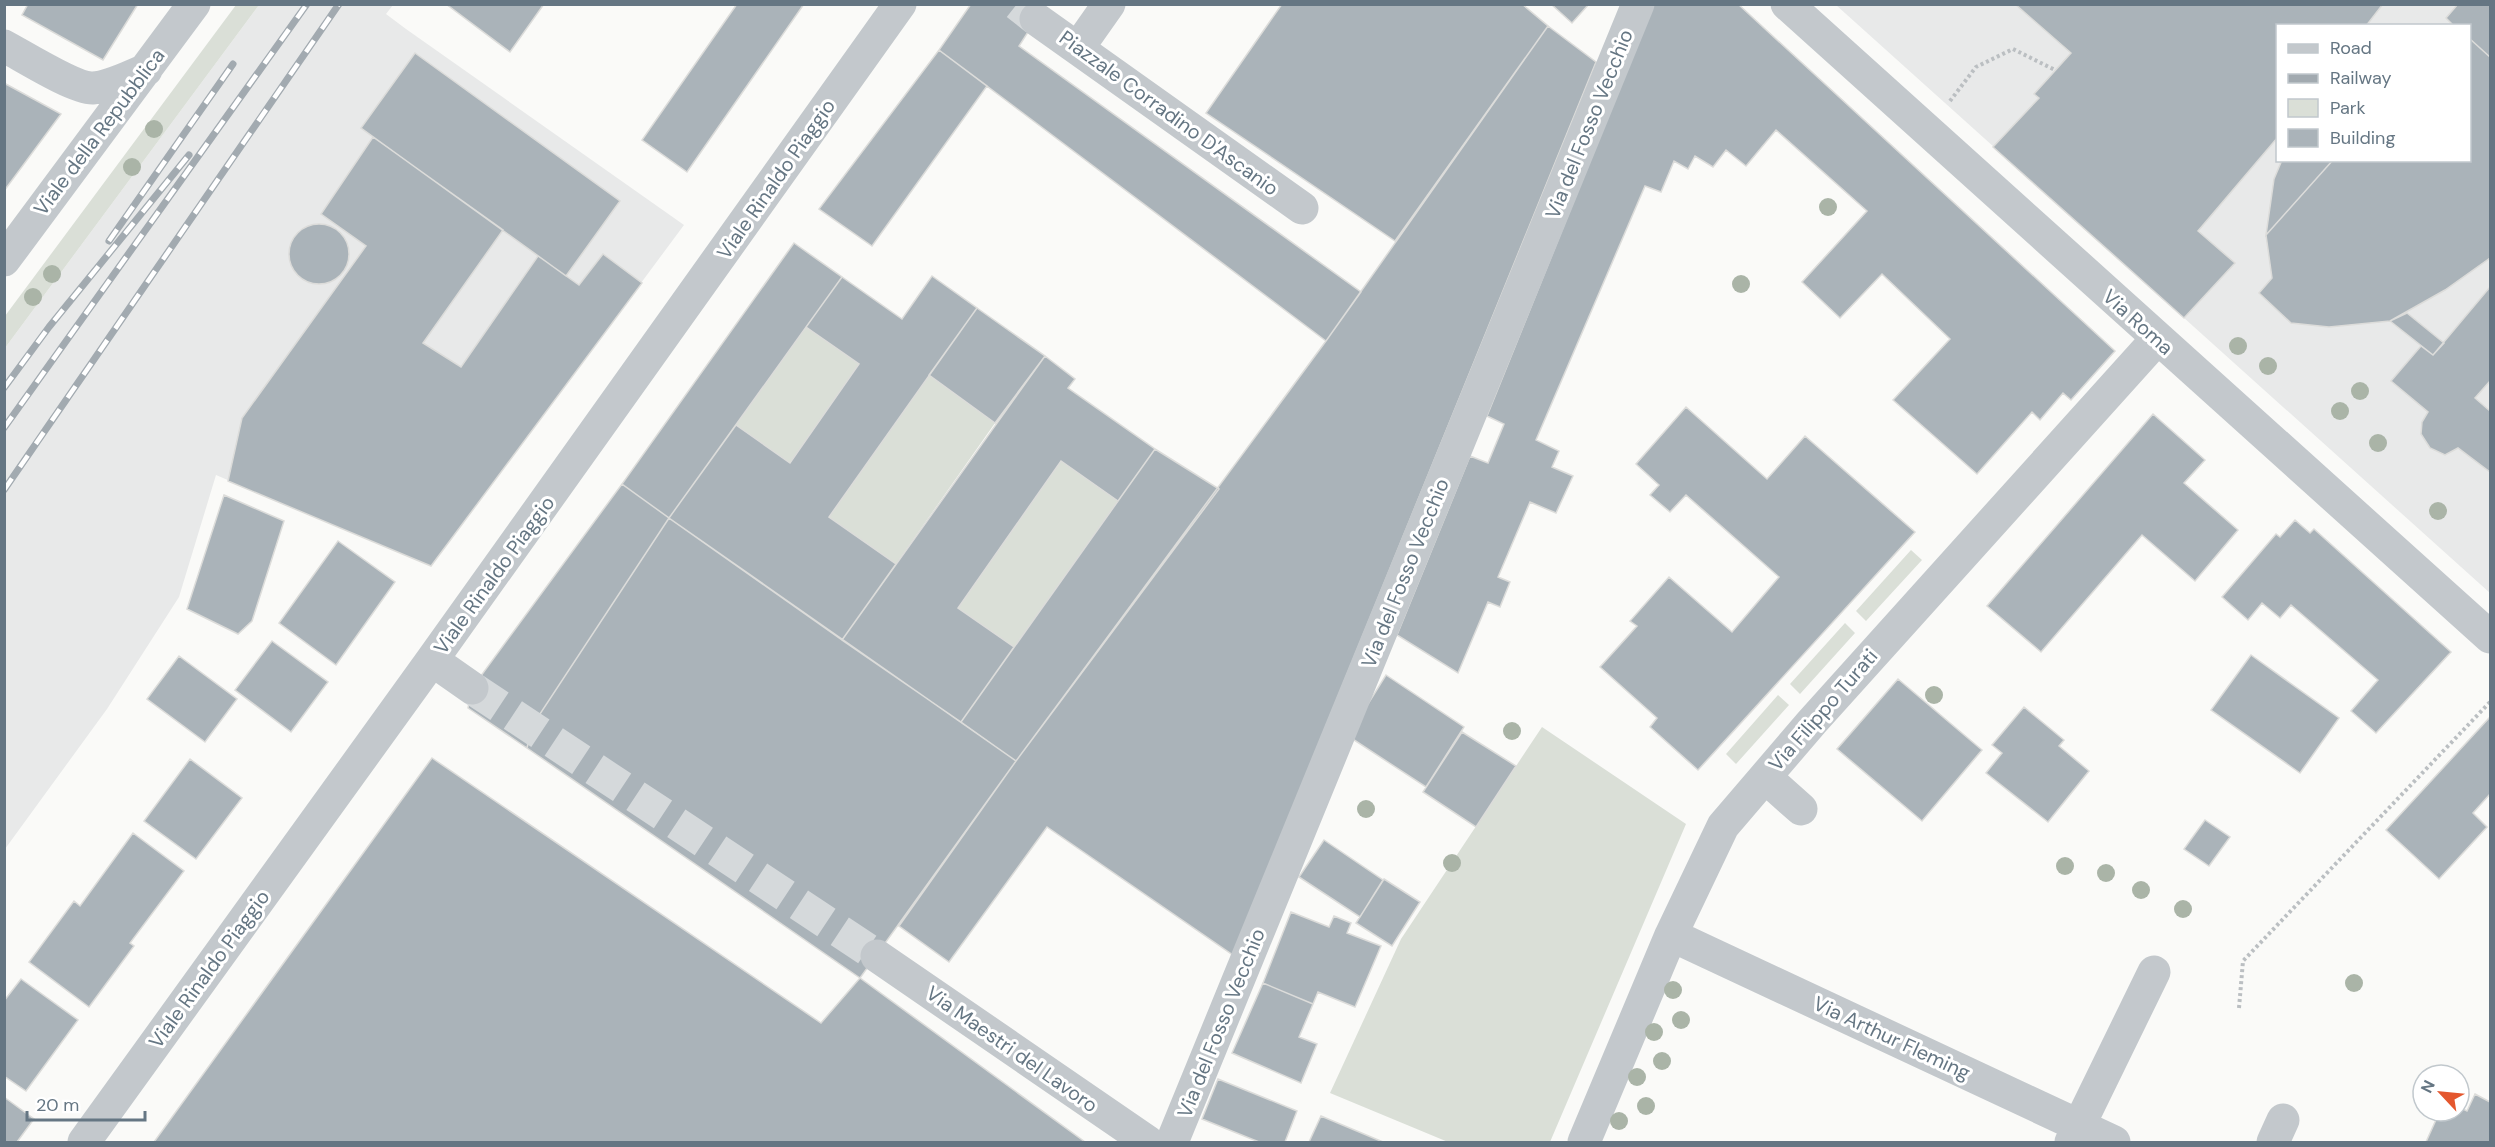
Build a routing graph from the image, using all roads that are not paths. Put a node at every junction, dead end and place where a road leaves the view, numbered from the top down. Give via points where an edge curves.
1 (194, 4) edge
2 (900, 4) edge
3 (1109, 4) edge
4 (1638, 4) edge
5 (1787, 4) edge
6 (1036, 19) tunnel mouth
7 (4, 46) edge
8 (1078, 48) junction
9 (146, 70) junction
10 (1302, 208) dead end
11 (4, 260) edge
12 (2157, 339) junction
13 (2490, 637) edge
14 (432, 660) junction
15 (472, 688) tunnel mouth
16 (1765, 777) junction
17 (1802, 809) dead end
18 (1671, 935) junction
19 (877, 956) tunnel mouth
20 (2154, 972) dead end
21 (2075, 1134) edge
22 (84, 1143) edge
23 (1148, 1143) edge
24 (1172, 1143) edge
25 (1584, 1143) edge
26 (2114, 1143) edge

1 - 9 street, Viale della Repubblica
2 - 14 street, Viale Rinaldo Piaggio
3 - 8 street
4 - 24 street, Via del Fosso Vecchio
5 - 12 street, Via Roma
6 - 8 street, Piazzale Corradino D'Ascanio
7 - 9 street via 90,89
8 - 10 street, Piazzale Corradino D'Ascanio
9 - 11 street, Viale della Repubblica
12 - 13 street, Via Roma
12 - 16 street, Via Filippo Turati
14 - 15 street
14 - 22 street, Viale Rinaldo Piaggio
16 - 17 street
16 - 18 street, Via Filippo Turati via 1738,806 1711,846
18 - 21 street, Via Arthur Fleming
18 - 25 street, Via Filippo Turati
19 - 23 street, Via Maestri del Lavoro
20 - 21 street
21 - 26 street, Via Arthur Fleming

